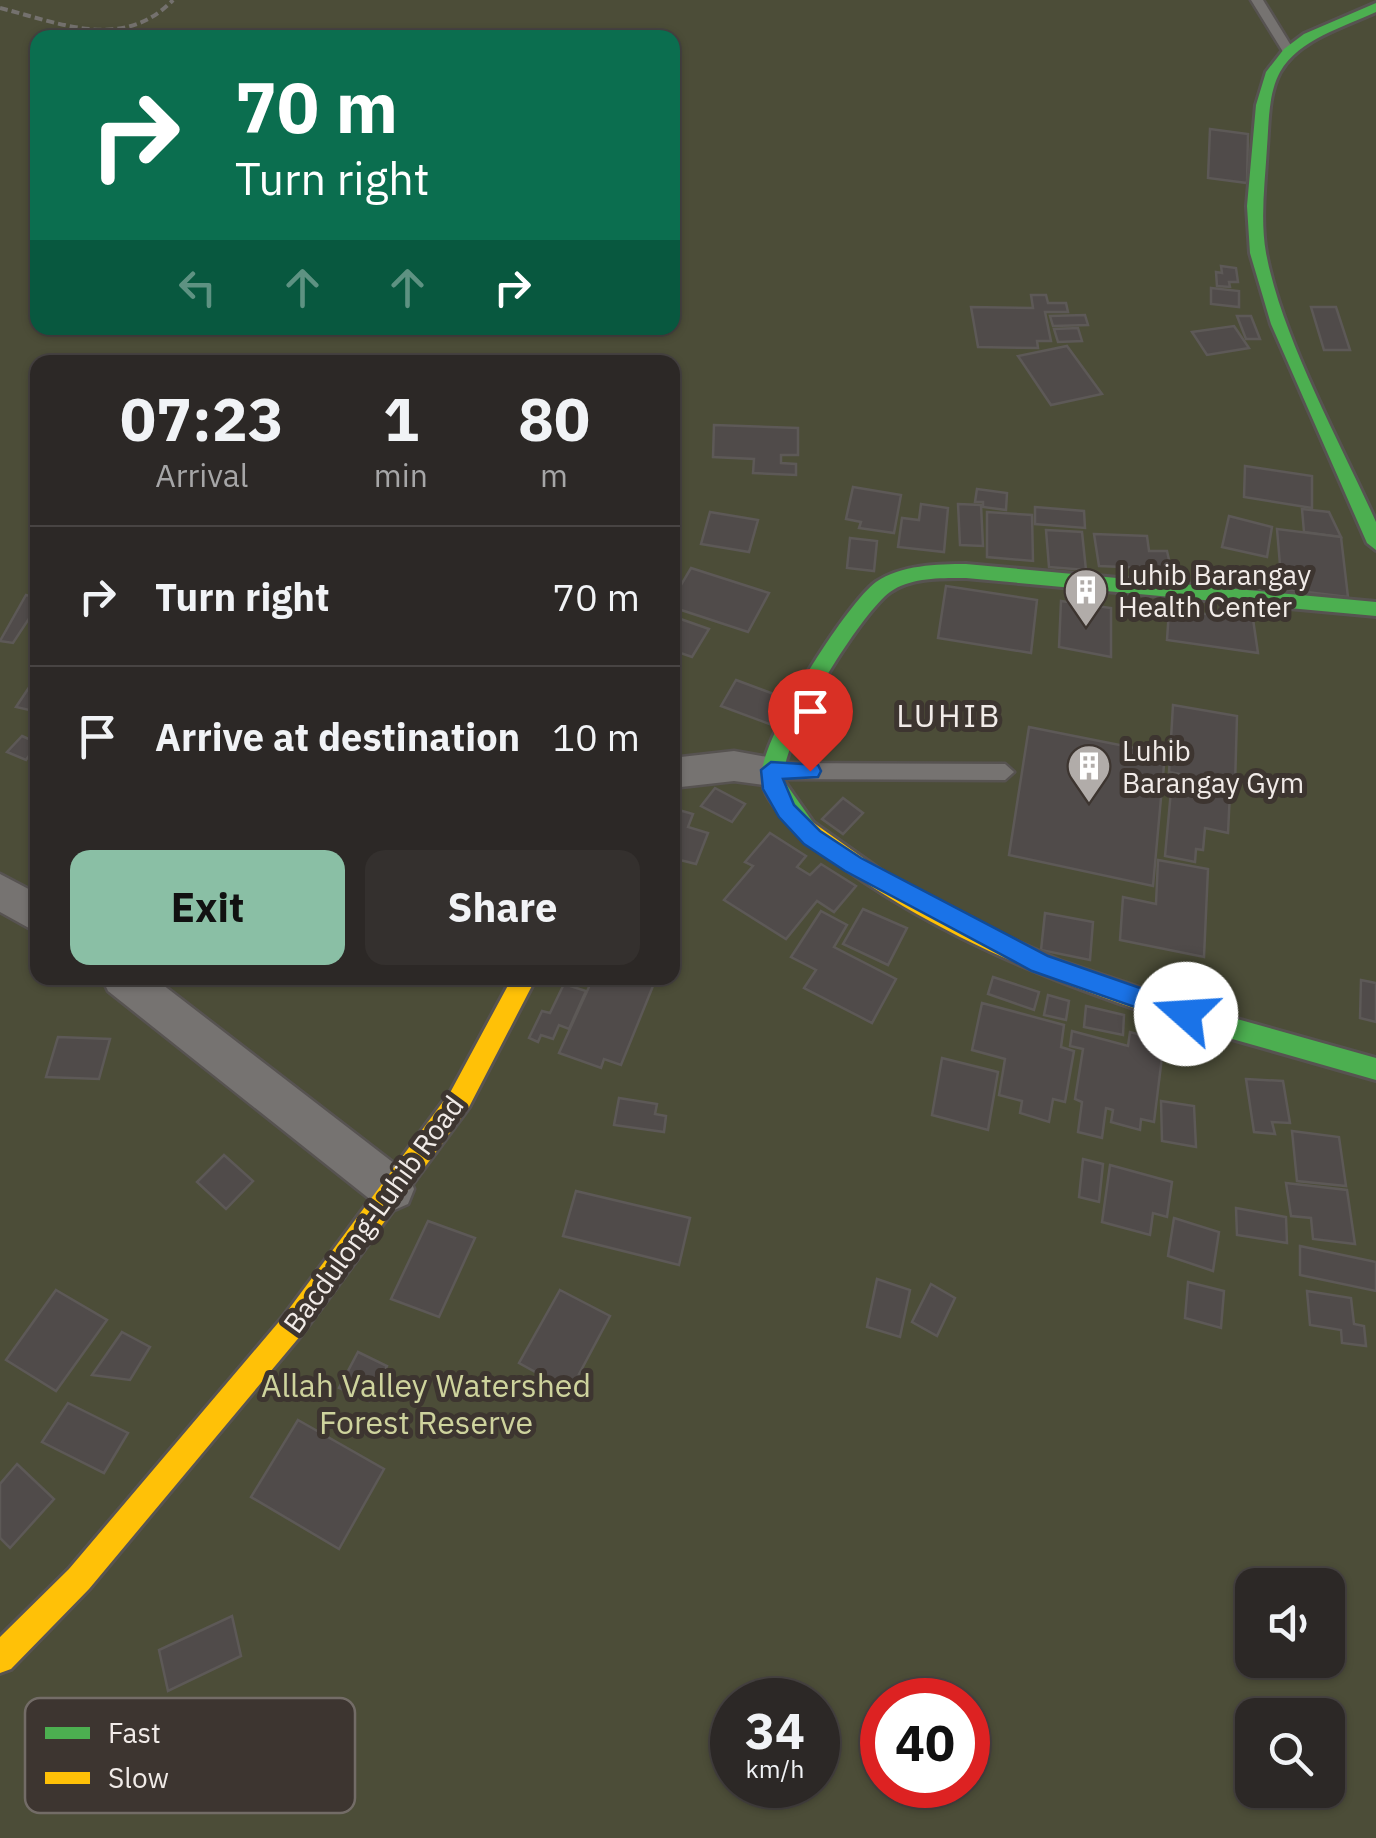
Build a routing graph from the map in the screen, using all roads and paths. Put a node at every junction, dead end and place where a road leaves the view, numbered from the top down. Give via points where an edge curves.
1 (173, 0) edge
2 (1257, 0) edge
3 (1376, 7) edge
4 (0, 8) edge
5 (100, 30) edge
6 (111, 30) edge
7 (1289, 52) junction
8 (1376, 543) edge
9 (1376, 610) edge
10 (771, 770) junction
11 (680, 772) edge
12 (1005, 772) dead end
13 (0, 892) edge
14 (30, 911) edge
15 (132, 985) edge
16 (520, 985) edge
17 (1376, 1069) edge
18 (392, 1189) junction
19 (0, 1658) edge

1 - 6 path via 164,12
2 - 7 lane
3 - 7 street
4 - 5 path
7 - 8 street via 1273,72 1263,105 1258,253 1279,324
9 - 10 street via 966,570 906,576 871,596 792,723
10 - 11 street via 718,766
10 - 12 lane
10 - 17 street via 786,811 812,837 898,891 1040,964 1276,1043
13 - 14 street
15 - 18 street
16 - 18 street, Bacdulong-Luhib Road via 460,1098
18 - 19 street, Bacdulong-Luhib Road via 279,1341 79,1579

